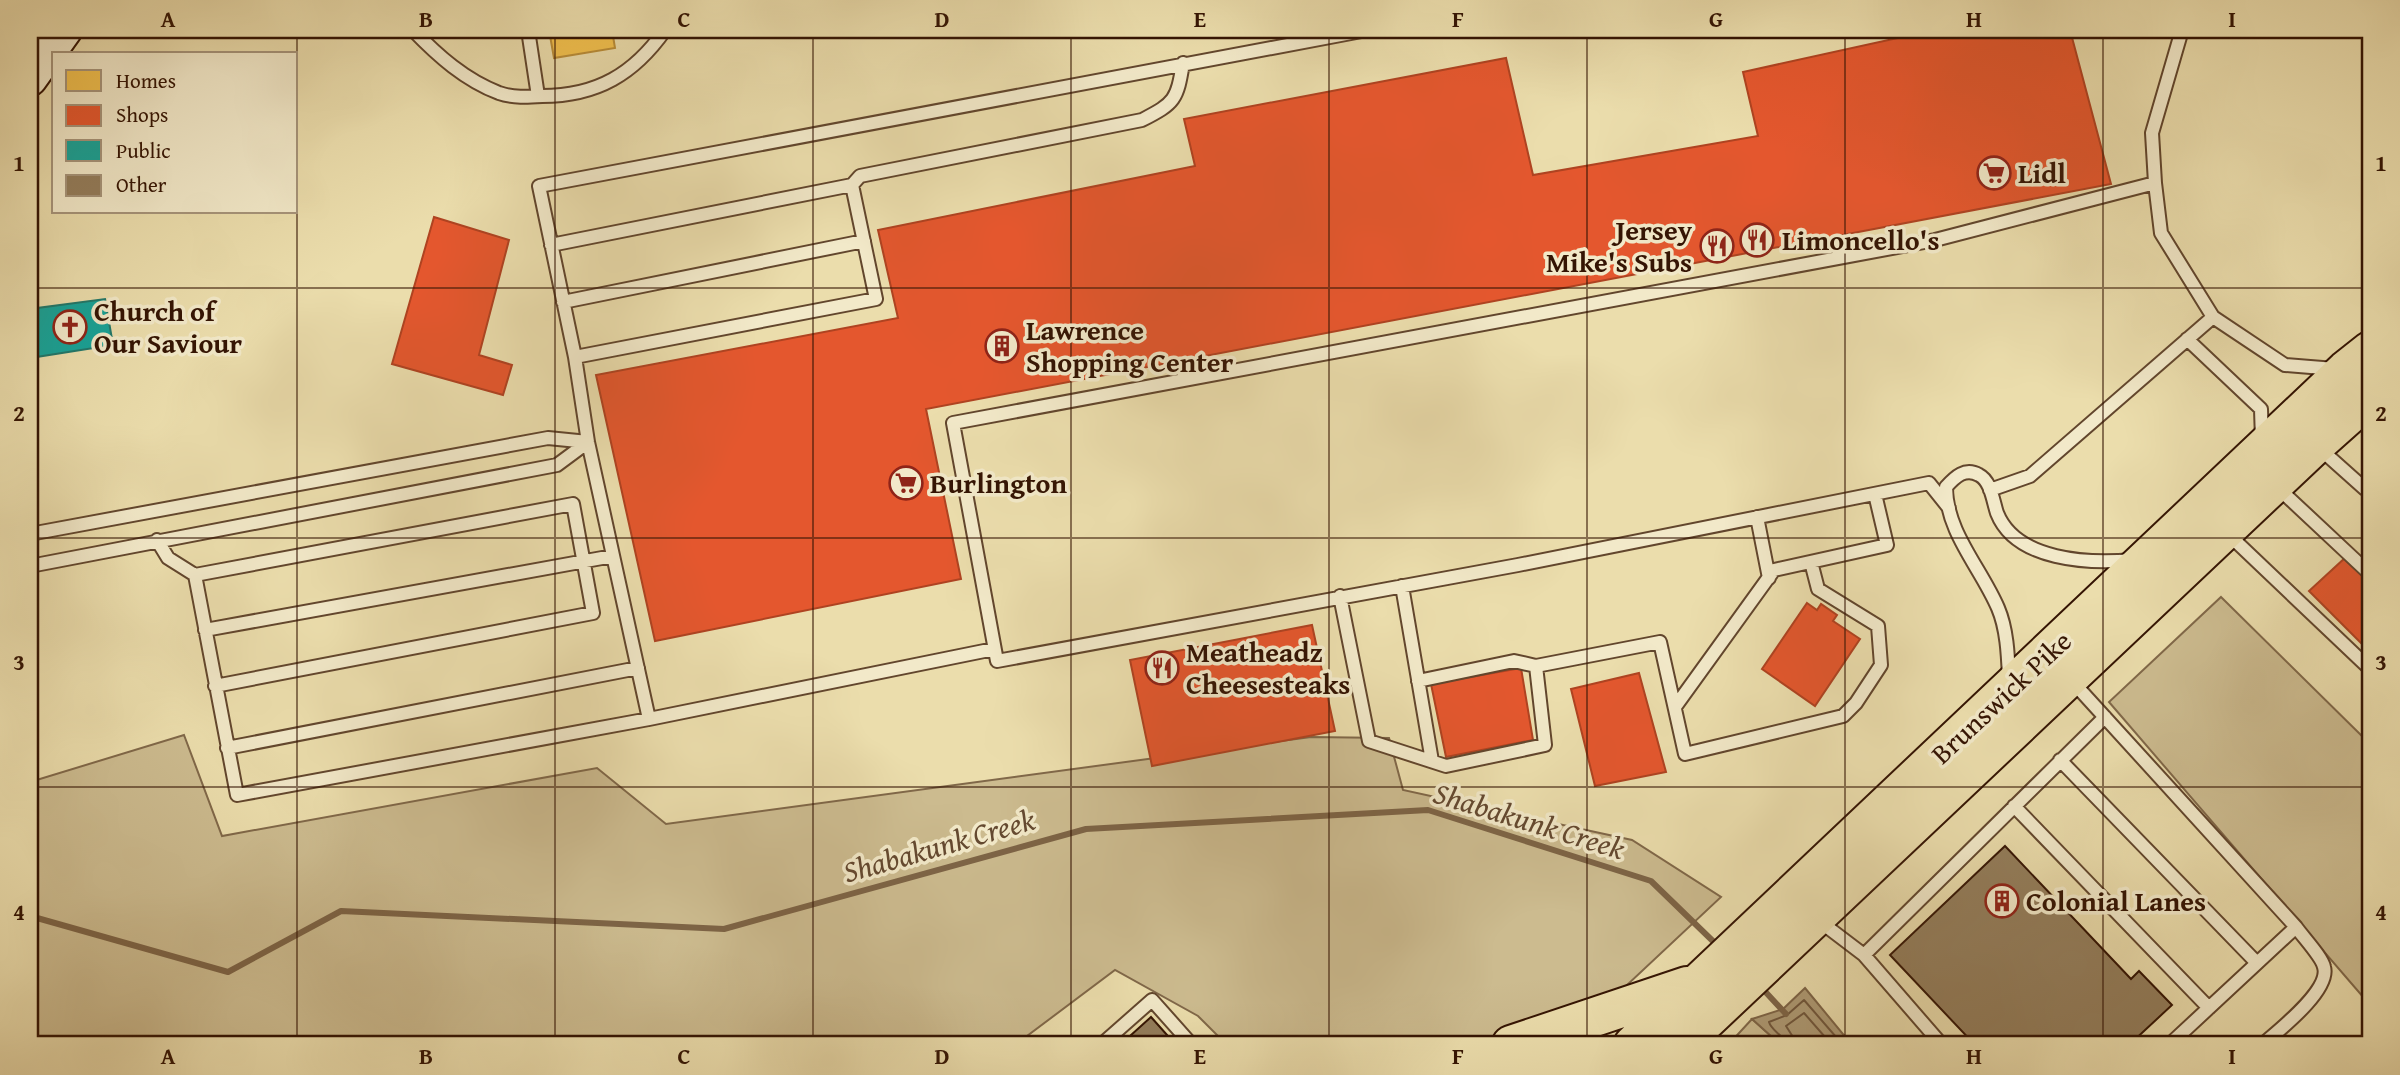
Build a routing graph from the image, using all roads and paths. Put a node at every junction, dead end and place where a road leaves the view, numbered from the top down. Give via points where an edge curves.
1 (65, 30) edge
2 (413, 30) edge
3 (527, 30) edge
4 (665, 30) edge
5 (1367, 30) edge
6 (2182, 30) edge
7 (1183, 63) junction
8 (30, 79) edge
9 (538, 96) junction
10 (2155, 183) junction
11 (852, 185) junction
12 (864, 241) junction
13 (551, 246) junction
14 (563, 302) junction
15 (2213, 317) junction
16 (2187, 339) junction
17 (575, 357) junction
18 (2362, 372) edge
19 (588, 442) junction
20 (2315, 445) junction
21 (2268, 467) junction
22 (2370, 484) edge
23 (1990, 490) junction
24 (1875, 494) junction
25 (1949, 508) junction
26 (1757, 517) junction
27 (2224, 530) junction
28 (30, 534) edge
29 (157, 540) junction
30 (613, 556) junction
31 (2148, 559) junction
32 (583, 562) junction
33 (1811, 562) junction
34 (30, 566) edge
35 (2370, 574) edge
36 (195, 575) junction
37 (1769, 578) junction
38 (1402, 586) junction
39 (1340, 596) junction
40 (205, 630) junction
41 (994, 649) junction
42 (1536, 666) junction
43 (638, 668) junction
44 (2370, 669) edge
45 (2069, 678) junction
46 (1418, 681) junction
47 (215, 686) junction
48 (2010, 689) junction
49 (1675, 708) junction
50 (2105, 717) junction
51 (649, 719) junction
52 (227, 748) junction
53 (2060, 760) junction
54 (1432, 761) junction
55 (2014, 806) junction
56 (1789, 927) junction
57 (2296, 927) junction
58 (1864, 955) junction
59 (2257, 963) junction
60 (1716, 981) junction
61 (2209, 1008) junction
62 (1101, 1045) edge
63 (1190, 1045) edge
64 (1511, 1045) edge
65 (1633, 1045) edge
66 (1680, 1045) edge
67 (1942, 1045) edge
68 (2169, 1045) edge
69 (2262, 1045) edge

1 - 8 main road
2 - 9 lane via 443,61 474,81 502,94
3 - 9 lane
4 - 9 lane via 649,52 598,88
5 - 7 lane
6 - 10 lane via 2152,132
7 - 11 lane via 1170,105 1142,120 860,176
7 - 13 lane via 539,186
10 - 15 lane via 2161,233
10 - 41 lane via 1935,240 953,423
11 - 12 lane
11 - 13 lane
12 - 14 lane
12 - 17 lane via 876,299
13 - 14 lane
14 - 17 lane
15 - 16 lane
15 - 18 lane via 2285,365
16 - 21 lane via 2261,409
16 - 23 lane via 2030,476
17 - 19 lane
18 - 20 main road, Brunswick Pike
18 - 21 main road, Brunswick Pike
19 - 28 lane via 548,438
19 - 29 lane via 557,465
19 - 30 lane
20 - 21 main road, Brunswick Pike
20 - 22 lane via 2365,489
21 - 27 main road, Brunswick Pike
21 - 31 main road, Brunswick Pike
21 - 35 lane
23 - 25 lane via 1981,476 1957,475 1946,487
23 - 31 lane via 2003,527 2024,545 2043,553 2106,562
24 - 25 lane via 1929,483
24 - 26 lane
24 - 33 lane via 1887,544
25 - 48 lane via 1957,535 1999,610 2007,642
26 - 37 lane
26 - 38 lane
27 - 44 lane
27 - 45 main road, Brunswick Pike
29 - 34 lane
29 - 36 lane via 169,558
30 - 32 lane
30 - 43 lane
31 - 48 main road, Brunswick Pike
32 - 36 lane via 573,504
32 - 40 lane
32 - 47 lane via 593,613
33 - 37 lane via 1774,570
33 - 49 lane via 1818,589 1878,626 1881,665 1843,716 1685,754
36 - 40 lane
37 - 49 lane
38 - 39 lane
38 - 46 lane
39 - 41 lane via 997,662
39 - 54 lane via 1369,741
40 - 47 lane
41 - 51 lane
42 - 46 lane via 1514,661
42 - 49 lane via 1660,642
42 - 54 lane via 1545,744 1446,766
43 - 51 lane
43 - 52 lane
45 - 50 lane
45 - 56 main road, Brunswick Pike
46 - 54 lane
47 - 52 lane
48 - 56 main road, Brunswick Pike
50 - 53 lane
50 - 57 lane
51 - 52 lane via 237,795
53 - 55 lane
53 - 59 lane
55 - 58 lane
55 - 61 lane
56 - 58 lane
56 - 60 main road, Brunswick Pike
57 - 59 lane
57 - 69 lane via 2324,967 2324,980 2305,1005
58 - 67 lane
59 - 61 lane
60 - 64 main road
60 - 65 main road, Brunswick Pike
60 - 66 main road, Brunswick Pike
61 - 68 lane
62 - 63 lane via 1152,1000

